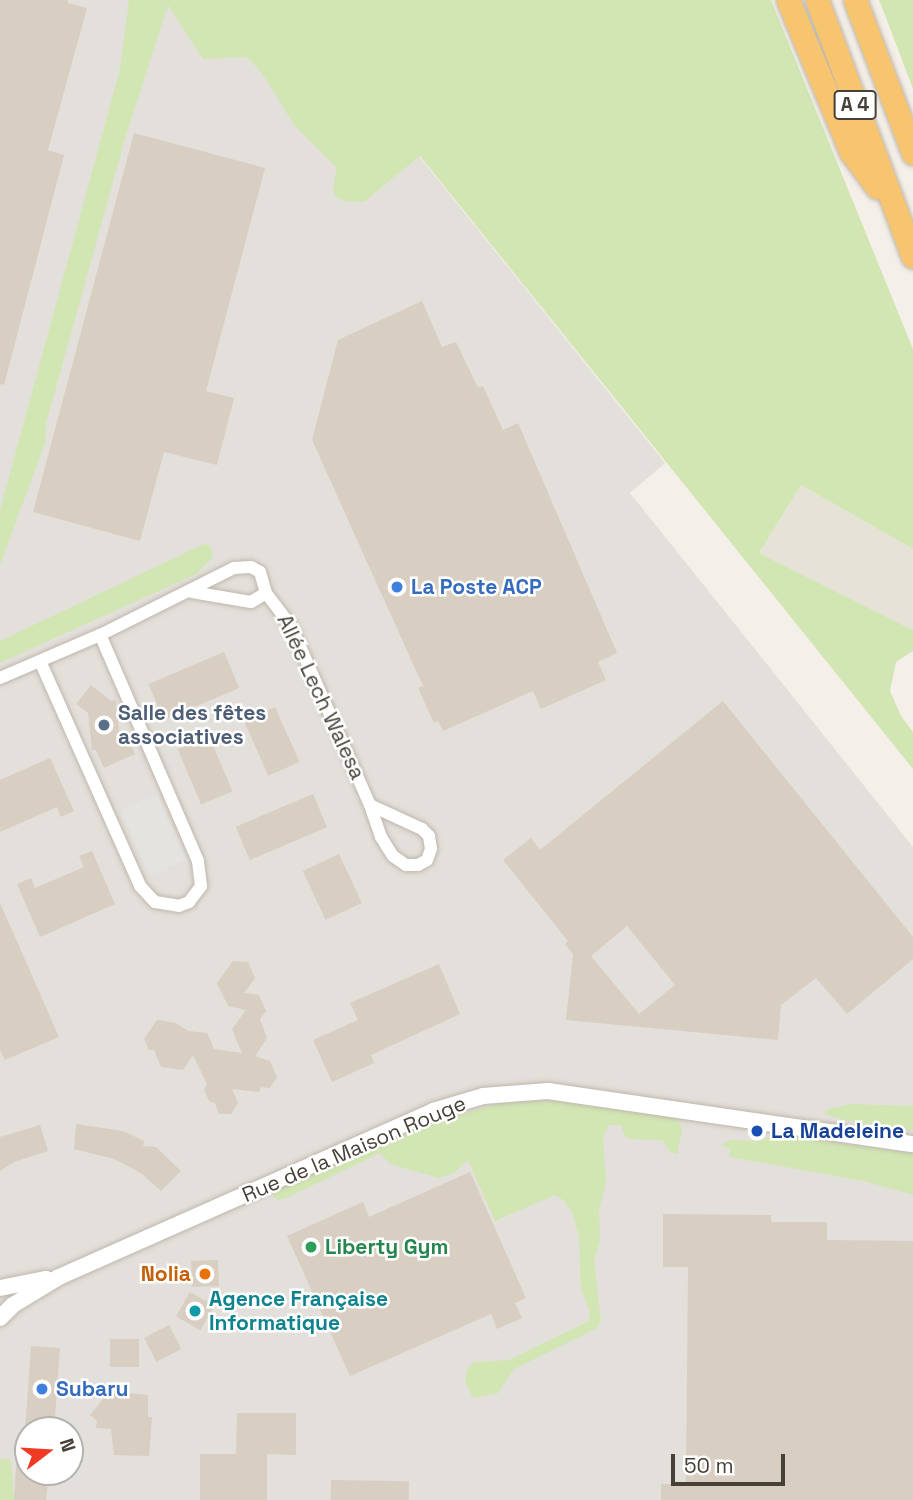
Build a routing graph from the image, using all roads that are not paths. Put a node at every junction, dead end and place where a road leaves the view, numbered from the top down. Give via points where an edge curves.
1 (788, 0) edge
2 (817, 0) edge
3 (855, 0) edge
4 (913, 153) edge
5 (894, 209) junction
6 (913, 257) edge
7 (192, 592) junction
8 (266, 593) junction
9 (100, 635) junction
10 (40, 661) junction
11 (0, 678) edge
12 (370, 805) junction
13 (913, 1144) edge
14 (59, 1277) junction
15 (0, 1288) edge
16 (0, 1318) edge

1 - 5 highway via 851,152
2 - 5 highway, A 4
3 - 4 highway, A 4
5 - 6 highway, A 4
7 - 8 street, Allée Lech Walesa via 251,603
7 - 8 street, Allée Lech Walesa via 243,566 260,572
7 - 9 street, Allée Lech Walesa
8 - 12 street, Allée Lech Walesa via 291,626
9 - 10 street, Allée Lech Walesa
9 - 10 street via 198,861 201,886 189,902 179,906 155,902 140,886
10 - 11 street, Allée Lech Walesa
12 - 12 street, Allée Lech Walesa via 393,856 406,865 427,860 429,836 422,828
13 - 14 street, Rue de la Maison Rouge via 558,1092 483,1096 433,1111
14 - 15 street
14 - 16 street

